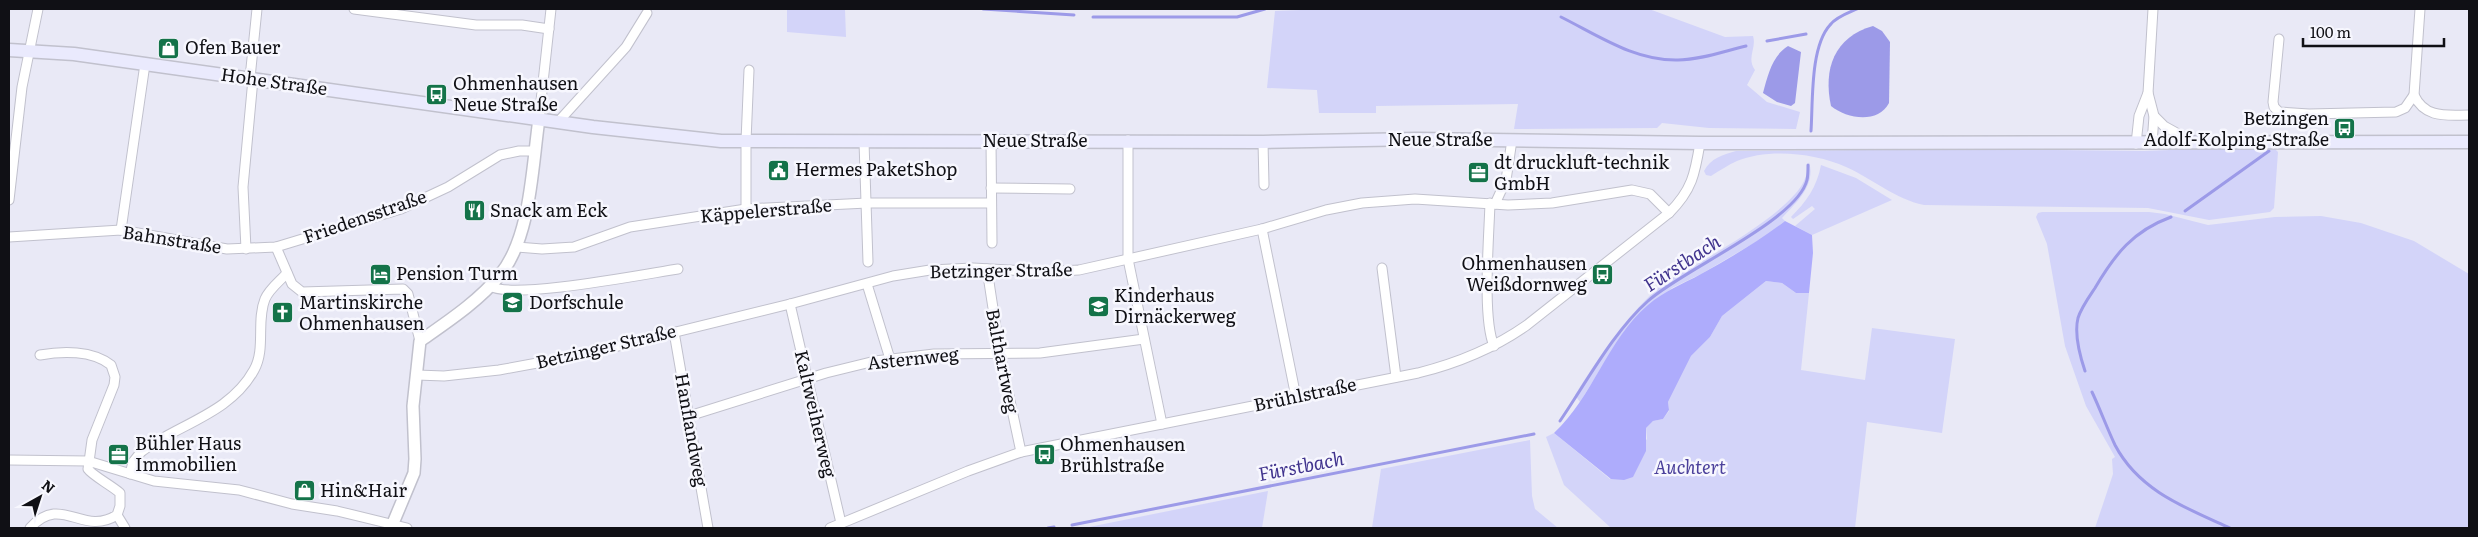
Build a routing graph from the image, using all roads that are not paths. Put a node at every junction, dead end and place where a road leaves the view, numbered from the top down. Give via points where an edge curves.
1 (38, 9) edge
2 (257, 9) edge
3 (354, 9) edge
4 (551, 9) edge
5 (2154, 9) edge
6 (2420, 9) edge
7 (647, 13) dead end
8 (549, 29) junction
9 (2278, 39) dead end
10 (9, 50) edge
11 (28, 51) junction
12 (145, 64) junction
13 (749, 70) dead end
14 (252, 78) junction
15 (2148, 93) junction
16 (2414, 96) junction
17 (2469, 115) edge
18 (2154, 116) junction
19 (538, 120) junction
20 (558, 122) junction
21 (1128, 140) junction
22 (1512, 140) junction
23 (746, 141) junction
24 (991, 141) junction
25 (864, 142) junction
26 (1263, 142) junction
27 (1700, 142) junction
28 (2196, 142) junction
29 (2469, 142) edge
30 (2136, 144) junction
31 (2152, 144) junction
32 (534, 152) junction
33 (1264, 185) dead end
34 (991, 188) junction
35 (1070, 189) dead end
36 (9, 200) edge
37 (867, 203) junction
38 (991, 203) junction
39 (1493, 204) junction
40 (746, 209) junction
41 (1669, 213) junction
42 (1262, 228) junction
43 (122, 230) junction
44 (9, 237) edge
45 (992, 243) dead end
46 (276, 247) junction
47 (516, 247) junction
48 (246, 248) junction
49 (1128, 259) junction
50 (868, 262) dead end
51 (1382, 268) dead end
52 (678, 269) dead end
53 (987, 269) junction
54 (287, 273) junction
55 (867, 284) junction
56 (490, 286) junction
57 (790, 304) junction
58 (674, 332) junction
59 (1144, 339) junction
60 (420, 341) junction
61 (1494, 346) junction
62 (1000, 354) junction
63 (40, 355) dead end
64 (890, 359) junction
65 (417, 375) junction
66 (1396, 377) junction
67 (807, 379) junction
68 (1296, 397) junction
69 (689, 416) junction
70 (1162, 424) junction
71 (1021, 452) junction
72 (9, 460) edge
73 (88, 460) junction
74 (130, 474) junction
75 (117, 515) junction
76 (842, 524) junction
77 (392, 527) edge
78 (30, 528) edge
79 (125, 528) edge
80 (407, 528) edge
81 (708, 528) edge
82 (830, 528) edge

1 - 11 street
2 - 14 street
3 - 8 street
4 - 8 street
5 - 15 street
6 - 16 street
7 - 20 street via 626,48
8 - 19 street
9 - 16 street via 2273,102 2279,112 2391,113 2405,108
10 - 11 main road, Hohe Straße
11 - 12 main road, Hohe Straße
11 - 36 street via 17,114
12 - 14 main road, Hohe Straße
12 - 43 street
13 - 23 street
14 - 19 main road, Hohe Straße
14 - 48 street via 243,187
15 - 18 street
15 - 30 street via 2139,116
16 - 17 street via 2418,104 2432,114
18 - 28 street via 2177,134
18 - 31 street
19 - 20 main road, Neue Straße
19 - 32 street
20 - 23 main road, Neue Straße via 683,138
21 - 24 main road, Neue Straße
21 - 26 main road, Neue Straße
21 - 49 street
22 - 26 main road, Neue Straße
22 - 27 main road, Neue Straße
22 - 39 street via 1506,180
23 - 25 main road, Neue Straße
23 - 40 street
24 - 25 main road, Neue Straße
24 - 34 street
25 - 37 street
26 - 33 street
27 - 30 main road, Neue Straße
27 - 41 street, Brühlstraße via 1692,184
28 - 29 main road, Neue Straße
28 - 31 main road, Neue Straße
30 - 31 main road, Neue Straße
32 - 46 street, Friedensstraße via 519,151 500,156 401,209
32 - 47 street via 526,210
34 - 35 street
34 - 38 street
37 - 38 street, Käppelerstraße
37 - 40 street, Käppelerstraße
37 - 50 street
38 - 45 street
39 - 41 street, Betzinger Straße via 1552,203 1640,191 1657,199
39 - 42 street, Betzinger Straße via 1381,201 1326,210
39 - 61 street via 1488,316
40 - 47 street, Käppelerstraße via 630,226 574,246
41 - 61 street, Brühlstraße via 1541,314
42 - 49 street, Betzinger Straße
42 - 68 street
43 - 44 street, Bahnstraße
43 - 48 street, Bahnstraße via 215,248
46 - 48 street, Friedensstraße
46 - 54 street
47 - 56 street
49 - 53 street, Betzinger Straße via 1079,270
49 - 59 street
51 - 66 street
52 - 56 street via 508,291
53 - 55 street, Betzinger Straße via 930,270
53 - 62 street, Balthartweg
54 - 60 street via 292,284 302,292 403,289 408,294
54 - 74 street via 264,300 259,357 245,384 231,400 136,456
55 - 57 street, Betzinger Straße
55 - 64 street
56 - 60 street
57 - 58 street, Betzinger Straße
57 - 67 street, Kaltweiherweg
58 - 65 street, Betzinger Straße via 524,366 444,376
58 - 69 street, Hanflandweg
59 - 62 street, Asternweg via 1077,350
59 - 70 street
60 - 65 street
61 - 66 street, Brühlstraße via 1450,365
62 - 64 street, Asternweg via 941,353
62 - 71 street, Balthartweg
63 - 73 street via 79,353 111,365 114,386 100,418
64 - 67 street, Asternweg
65 - 77 street via 413,412 414,473
66 - 68 street, Brühlstraße
67 - 69 street, Asternweg
67 - 76 street, Kaltweiherweg
68 - 70 street, Brühlstraße
69 - 81 street, Hanflandweg
70 - 71 street, Brühlstraße
71 - 76 street, Brühlstraße via 978,466
72 - 73 street
73 - 74 street
73 - 75 street via 91,474 109,483 120,494
74 - 77 street via 166,484 247,491
75 - 78 street via 103,522 91,523 60,513 46,516
75 - 79 street
76 - 82 street, Brühlstraße
77 - 80 street

